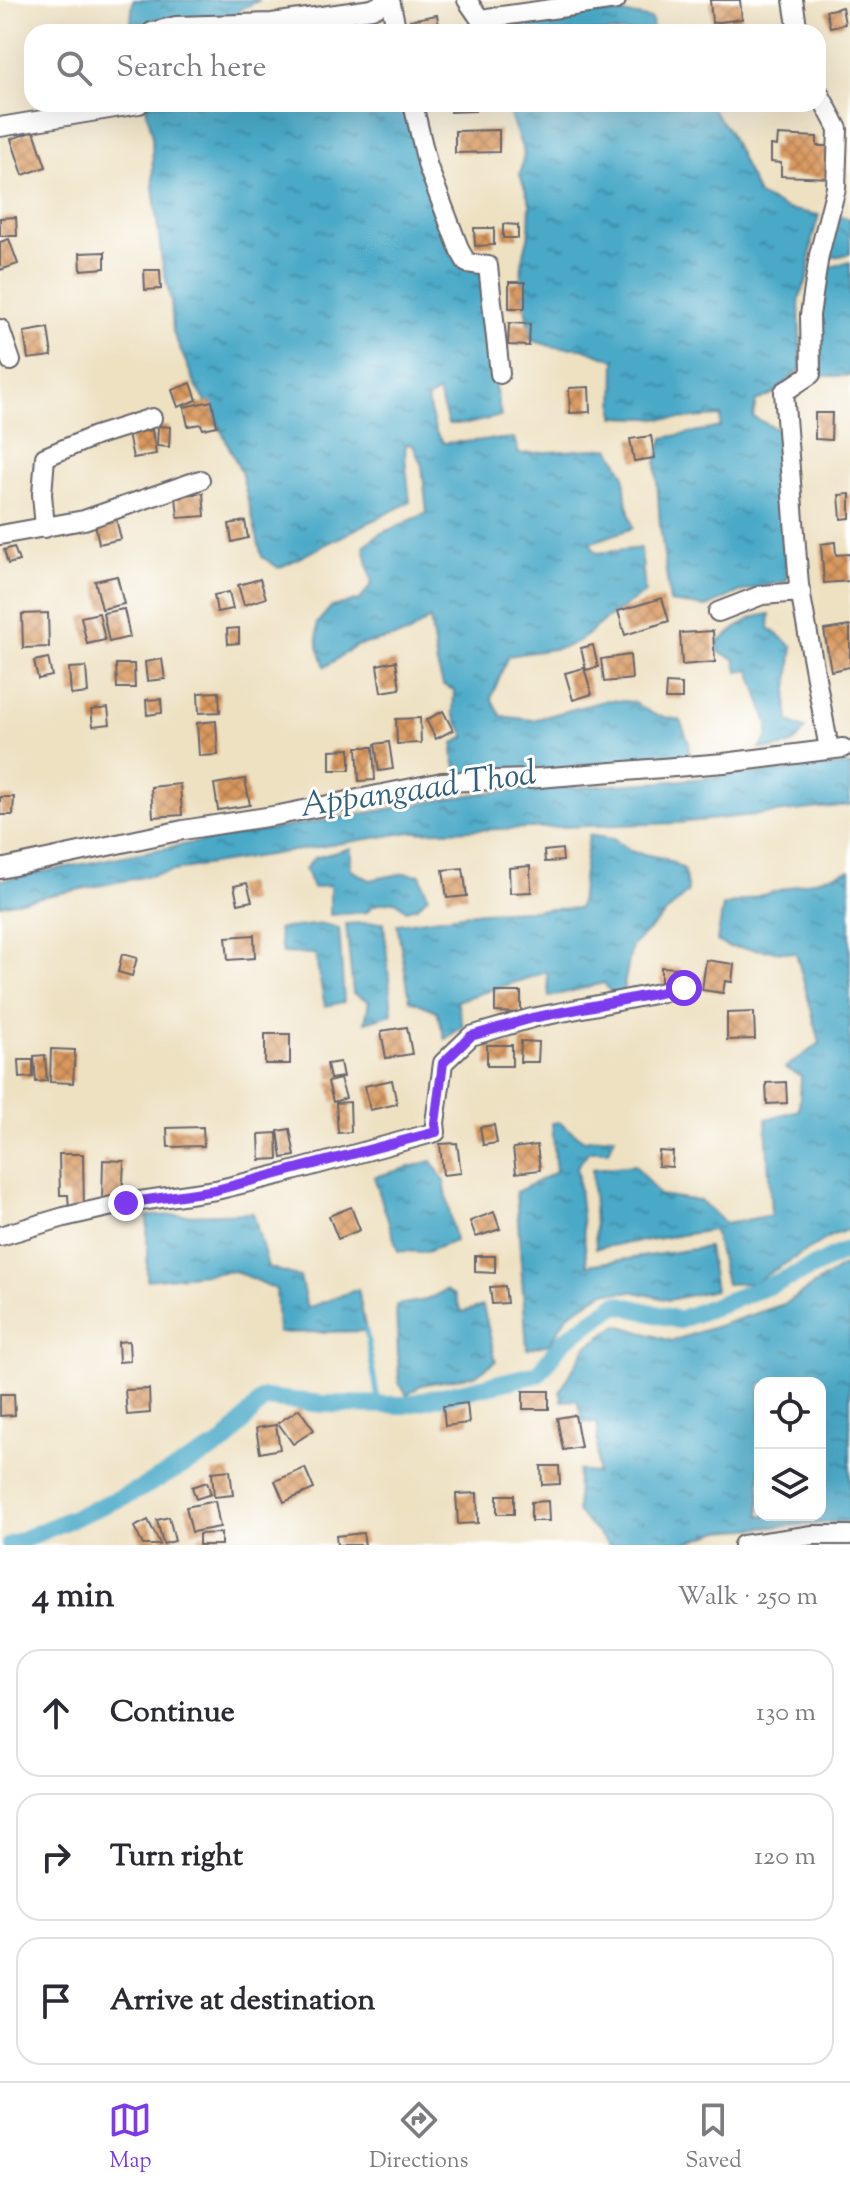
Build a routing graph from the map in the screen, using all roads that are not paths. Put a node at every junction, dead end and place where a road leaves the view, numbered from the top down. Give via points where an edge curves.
1 (390, 0) edge
2 (467, 0) edge
3 (616, 0) edge
4 (793, 0) edge
5 (240, 24) edge
6 (395, 24) edge
7 (797, 24) edge
8 (826, 106) edge
9 (91, 112) edge
10 (415, 112) edge
11 (0, 127) edge
12 (0, 329) edge
13 (11, 361) dead end
14 (500, 374) dead end
15 (152, 418) dead end
16 (200, 480) dead end
17 (45, 528) junction
18 (0, 535) edge
19 (801, 592) junction
20 (718, 612) dead end
21 (0, 869) edge
22 (684, 988) dead end
23 (0, 1236) edge
24 (850, 1535) edge
25 (743, 1545) edge

1 - 5 street via 372,9
1 - 6 street
2 - 3 street via 480,19
4 - 7 street
8 - 19 street via 838,129 836,188 810,315 811,374 784,392
9 - 11 street
10 - 14 street via 428,167 460,251 467,263 488,266
12 - 13 street
15 - 17 street via 45,457
16 - 17 street
17 - 18 street
19 - 20 street via 762,595
19 - 21 street via 836,748 680,766 442,782
22 - 23 street via 532,1018 471,1036 443,1063 436,1132 216,1190 95,1210
24 - 25 street

